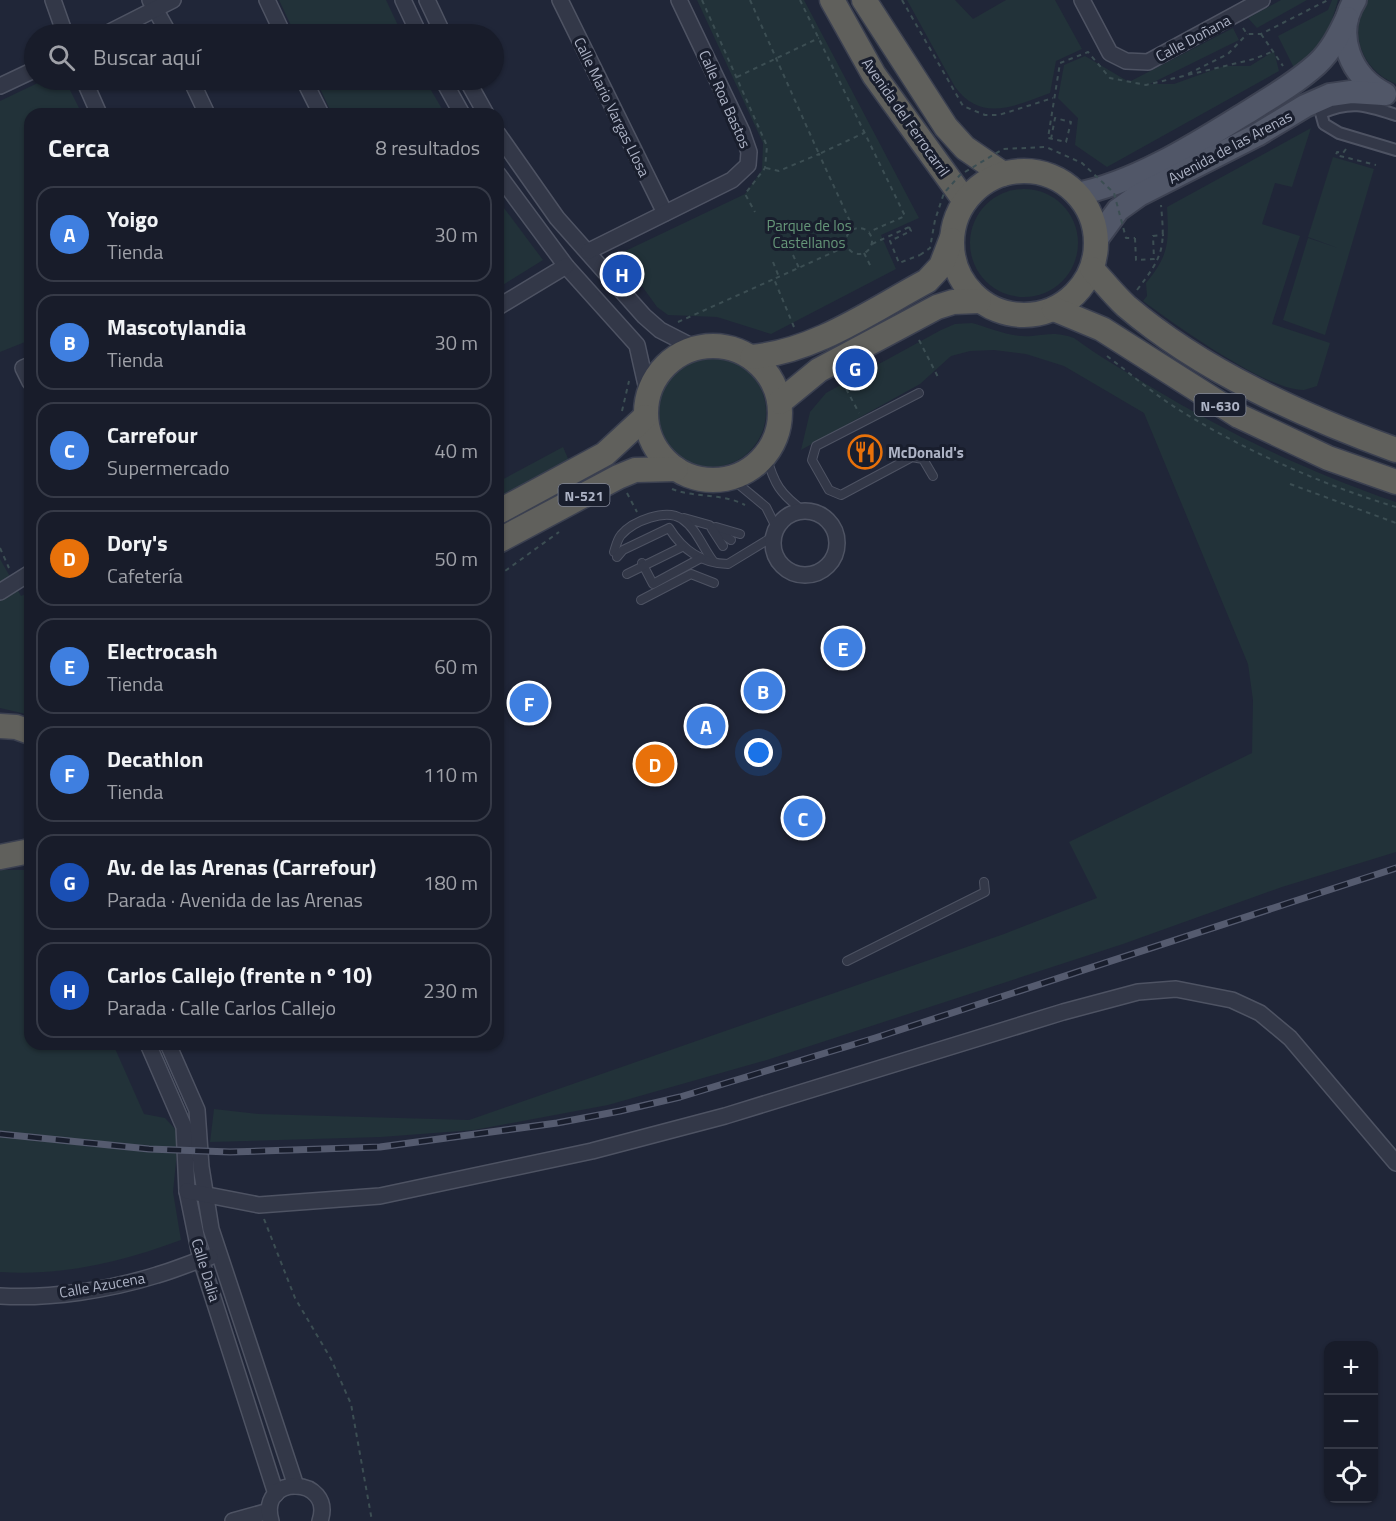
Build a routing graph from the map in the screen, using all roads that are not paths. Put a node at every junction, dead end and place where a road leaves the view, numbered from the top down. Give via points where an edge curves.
1 (53, 0) edge
2 (173, 0) edge
3 (267, 0) edge
4 (403, 0) edge
5 (427, 0) edge
6 (560, 0) edge
7 (679, 0) edge
8 (832, 0) edge
9 (864, 0) edge
10 (1082, 0) edge
11 (1262, 0) edge
12 (152, 5) edge
13 (1351, 9) edge
14 (61, 24) edge
15 (122, 24) edge
16 (163, 24) edge
17 (278, 24) edge
18 (414, 24) edge
19 (438, 24) edge
20 (24, 75) edge
21 (0, 86) edge
22 (88, 90) edge
23 (196, 90) edge
24 (309, 90) edge
25 (449, 90) edge
26 (473, 90) edge
27 (1390, 96) edge
28 (96, 108) edge
29 (204, 108) edge
30 (318, 108) edge
31 (459, 108) edge
32 (483, 108) edge
33 (1396, 115) edge
34 (504, 143) edge
35 (1396, 150) edge
36 (1003, 174) junction
37 (504, 182) edge
38 (1077, 194) junction
39 (965, 201) junction
40 (665, 213) junction
41 (1107, 236) junction
42 (951, 240) junction
43 (589, 251) junction
44 (566, 266) junction
45 (1092, 269) junction
46 (979, 301) junction
47 (504, 303) edge
48 (1054, 309) junction
49 (694, 348) junction
50 (752, 357) junction
51 (648, 393) junction
52 (919, 393) dead end
53 (780, 402) junction
54 (645, 417) junction
55 (1396, 450) edge
56 (766, 455) junction
57 (933, 476) dead end
58 (671, 478) junction
59 (731, 478) junction
60 (1396, 483) edge
61 (504, 509) edge
62 (805, 512) junction
63 (681, 517) junction
64 (534, 522) junction
65 (709, 525) junction
66 (776, 533) junction
67 (740, 534) dead end
68 (504, 538) edge
69 (731, 540) dead end
70 (723, 546) dead end
71 (682, 547) junction
72 (504, 551) edge
73 (701, 558) junction
74 (713, 561) junction
75 (645, 564) junction
76 (627, 574) dead end
77 (24, 576) edge
78 (714, 583) dead end
79 (0, 592) edge
80 (641, 600) dead end
81 (0, 726) edge
82 (24, 730) edge
83 (24, 854) edge
84 (0, 857) edge
85 (984, 882) dead end
86 (847, 961) dead end
87 (151, 1050) edge
88 (171, 1050) edge
89 (1396, 1162) edge
90 (188, 1191) junction
91 (206, 1195) junction
92 (219, 1254) junction
93 (201, 1260) junction
94 (0, 1296) edge
95 (296, 1486) junction
96 (276, 1494) junction
97 (270, 1516) edge
98 (233, 1521) edge
99 (320, 1521) edge

1 - 14 street
2 - 12 street
3 - 17 street
4 - 18 street
5 - 19 street
6 - 40 street, Calle Mario Vargas Llosa
7 - 40 street, Calle Roa Bastos via 749,152 748,165 732,180
8 - 39 highway, Avenida del Ferrocarril via 874,75
9 - 36 highway, Avenida del Ferrocarril via 946,127 965,148
10 - 11 street, Calle Doñana via 1110,53 1126,61 1148,62
12 - 15 street
12 - 16 street
13 - 27 main road via 1345,40 1351,62 1364,81
13 - 38 main road, Avenida de las Arenas via 1335,44 1293,84 1194,144 1130,176
20 - 21 street
22 - 28 street
23 - 29 street
24 - 30 street
25 - 31 street
26 - 32 street
27 - 41 main road, Avenida de las Arenas via 1351,92 1330,95 1139,195
33 - 35 street via 1359,104 1341,105 1321,113 1324,124 1339,133
34 - 43 street via 534,188
36 - 38 highway via 1042,174 1061,181
36 - 39 highway via 982,184
37 - 44 street
38 - 41 highway
39 - 42 highway
40 - 43 street, Calle Roa Bastos
41 - 45 highway
42 - 46 highway via 954,263 963,284
42 - 50 highway, N-521 via 941,266 927,281 804,347
43 - 49 street via 644,316 660,330
44 - 47 street
44 - 51 street via 637,345
45 - 48 highway via 1083,286
45 - 55 highway, N-630 via 1125,305 1169,339 1254,389 1339,429
46 - 48 highway via 1017,316
46 - 53 highway via 937,307 831,363
48 - 60 highway, N-630 via 1102,329 1239,416 1328,458
49 - 50 highway, N-521 via 734,348
49 - 51 highway via 674,357 658,373
50 - 53 highway, N-521 via 775,385
51 - 54 highway, N-521
52 - 57 lane via 816,446 812,460 829,490 841,495 912,457 922,459
53 - 56 highway, N-521 via 776,439
54 - 58 highway, N-521 via 650,438
54 - 61 highway, N-521 via 605,454
56 - 59 highway, N-521
56 - 62 lane via 778,489
58 - 59 highway, N-521
58 - 64 highway, N-521 via 636,470
59 - 66 lane via 765,507
62 - 66 street via 789,516
62 - 66 street via 822,516 834,530 837,550 828,566 803,575 786,569 776,556
63 - 65 lane
63 - 71 lane via 656,517 628,528 618,540 616,555 669,528
63 - 74 lane via 692,527
64 - 68 highway, N-521
64 - 72 highway
65 - 67 lane
65 - 69 lane
65 - 70 lane
66 - 74 lane via 728,564
71 - 73 lane
71 - 75 lane
73 - 74 lane
73 - 75 lane via 653,584
75 - 76 lane
77 - 79 street
78 - 80 lane via 691,574
81 - 82 highway
83 - 84 highway
85 - 86 lane via 985,892
87 - 90 street, Calle Dalia via 184,1127
88 - 91 street, Calle Dalia via 197,1110
89 - 91 street via 1290,1038 1260,1014 1232,1000 1176,989 1106,1000 725,1116 592,1151 380,1196 259,1205
90 - 91 street
90 - 93 street, Calle Dalia
91 - 92 street, Calle Dalia
92 - 93 street, Calle Azucena
92 - 95 street, Calle Dalia
93 - 94 street, Calle Azucena via 156,1276 109,1286 60,1294
93 - 96 street, Calle Dalia
95 - 96 street
95 - 99 street via 305,1487 316,1496
96 - 97 street
97 - 98 street

